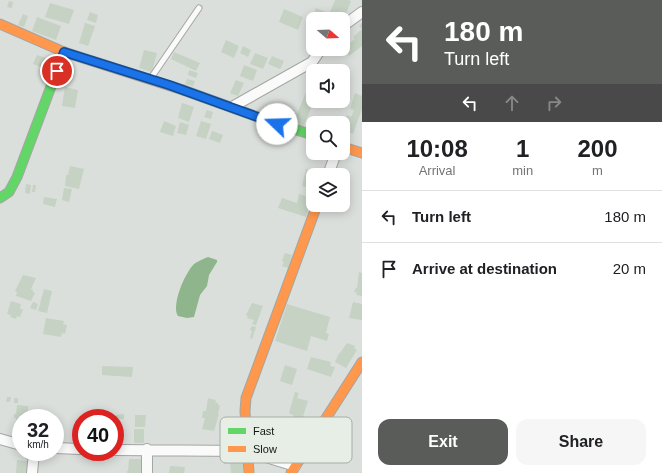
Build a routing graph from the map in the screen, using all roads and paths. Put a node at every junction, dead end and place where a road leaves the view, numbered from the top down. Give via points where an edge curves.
1 (199, 8) dead end
2 (362, 12) edge
3 (350, 21) edge
4 (0, 24) edge
5 (64, 52) junction
6 (316, 56) edge
7 (151, 79) junction
8 (232, 107) junction
9 (306, 133) edge
10 (350, 149) edge
11 (362, 153) edge
12 (0, 198) edge
13 (314, 212) edge
14 (362, 362) edge
15 (245, 417) edge
16 (327, 417) edge
17 (0, 439) edge
18 (12, 442) edge
19 (124, 450) edge
20 (148, 450) junction
21 (220, 451) edge
22 (33, 461) edge
23 (248, 463) edge
24 (276, 463) edge
25 (293, 470) edge
26 (32, 473) edge
27 (147, 473) edge
28 (249, 473) edge

1 - 7 lane
2 - 3 street
4 - 5 street
5 - 7 street
5 - 12 street via 19,173 13,186
6 - 8 street via 312,62
7 - 8 street
8 - 9 street
10 - 11 street
13 - 15 street via 246,398
14 - 16 street
17 - 18 street
19 - 20 street
20 - 21 street
20 - 27 street
22 - 26 street
23 - 28 street
24 - 25 street

